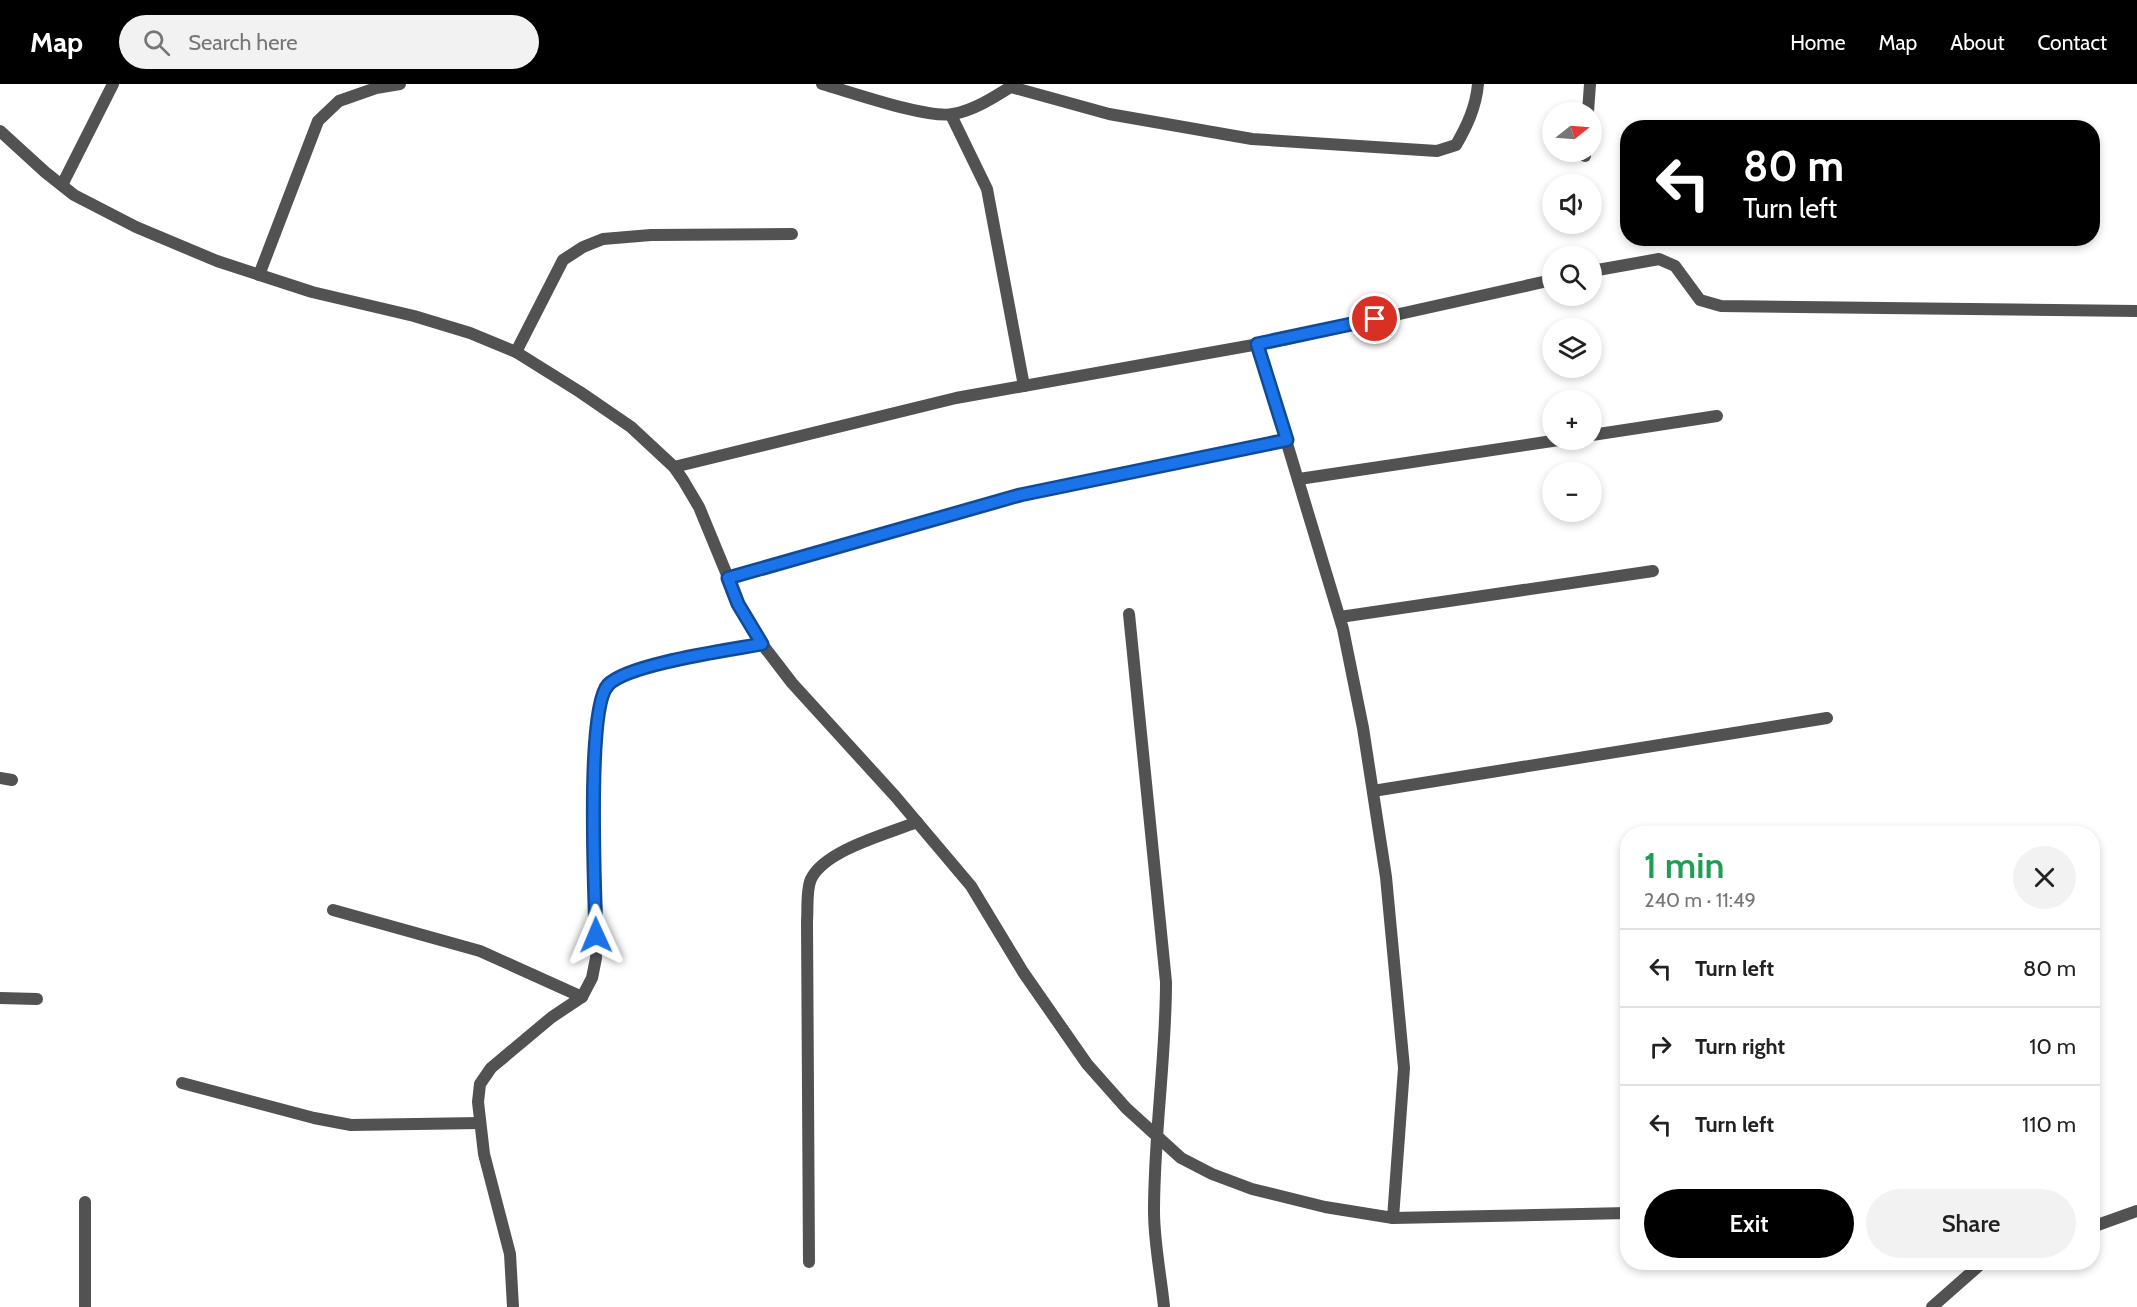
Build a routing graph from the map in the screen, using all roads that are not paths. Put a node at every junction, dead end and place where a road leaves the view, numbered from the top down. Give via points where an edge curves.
1 (113, 84) edge
2 (400, 84) edge
3 (822, 84) edge
4 (1478, 84) edge
5 (1590, 84) edge
6 (1013, 85) edge
7 (1589, 102) edge
8 (951, 115) junction
9 (0, 131) edge
10 (62, 185) junction
11 (792, 234) dead end
12 (1602, 270) edge
13 (260, 275) junction
14 (1542, 282) edge
15 (2137, 311) edge
16 (1257, 344) junction
17 (516, 352) junction
18 (1024, 386) junction
19 (1717, 416) dead end
20 (1602, 433) edge
21 (1287, 440) junction
22 (1542, 443) edge
23 (674, 467) junction
24 (1299, 479) junction
25 (1653, 571) dead end
26 (728, 578) junction
27 (1129, 614) dead end
28 (1340, 617) junction
29 (762, 644) junction
30 (1827, 718) dead end
31 (1373, 791) junction
32 (917, 822) junction
33 (333, 910) dead end
34 (582, 997) junction
35 (0, 998) edge
36 (37, 999) dead end
37 (182, 1083) dead end
38 (480, 1123) junction
39 (1156, 1135) junction
40 (85, 1202) dead end
41 (2137, 1211) edge
42 (1620, 1213) edge
43 (1393, 1218) junction
44 (2100, 1224) edge
45 (809, 1262) dead end
46 (1974, 1270) edge
47 (85, 1307) edge
48 (513, 1307) edge
49 (1164, 1307) edge
50 (1932, 1307) edge

1 - 10 street
2 - 13 street via 339,101 318,121
3 - 8 street via 924,112
4 - 6 street via 1468,124 1456,146 1437,151 1252,139 1109,114
5 - 7 street
6 - 8 street
8 - 18 street via 987,189
9 - 10 street
10 - 13 street via 136,227
11 - 17 street via 651,235 603,239 583,247 563,260
12 - 15 street via 1659,259 1675,266 1700,300 1721,306
13 - 17 street via 312,292 414,316
14 - 16 street
16 - 18 street
16 - 21 street
17 - 23 street via 631,427
18 - 23 street via 956,398
19 - 20 street
21 - 24 street
21 - 26 street via 1020,495
22 - 24 street
23 - 26 street via 699,507
24 - 28 street
25 - 28 street
26 - 29 street via 738,604
27 - 39 street via 1166,982 1166,1030
28 - 31 street
29 - 32 street
29 - 34 street via 655,665 607,685 599,705 593,776 596,958
30 - 31 street
31 - 43 street via 1386,877 1404,1068
32 - 39 street via 971,886 1023,972 1087,1064
32 - 45 street via 837,854 818,868 810,881
33 - 34 street via 480,951
34 - 38 street via 491,1068 480,1084
35 - 36 street
37 - 38 street via 351,1125
38 - 48 street via 484,1154 510,1254
39 - 43 street via 1181,1158 1252,1189
39 - 49 street via 1154,1214
40 - 47 street
41 - 44 street
42 - 43 street
46 - 50 street

